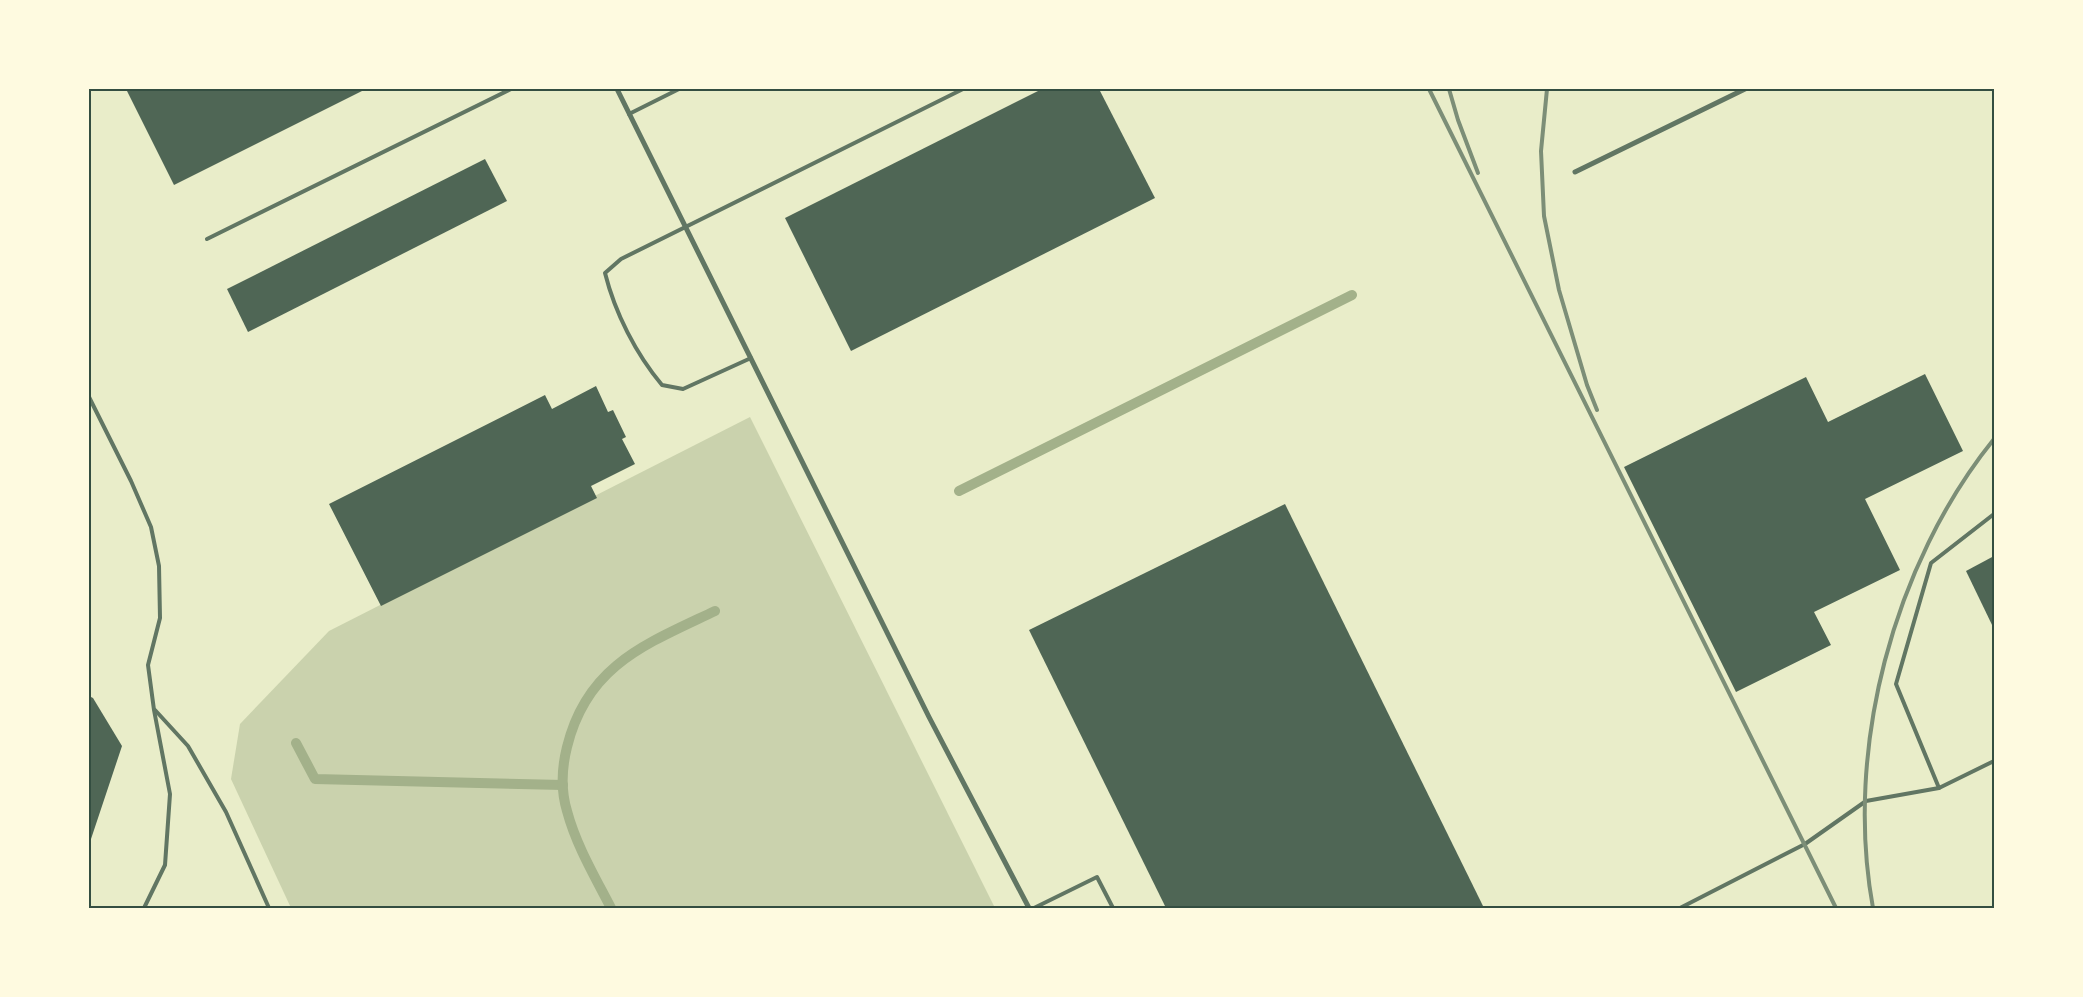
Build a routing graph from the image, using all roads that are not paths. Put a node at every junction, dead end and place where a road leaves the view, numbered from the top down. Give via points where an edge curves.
1 (511, 89) edge
2 (617, 89) edge
3 (679, 89) edge
4 (963, 89) edge
5 (1745, 89) edge
6 (629, 114) junction
7 (1575, 172) dead end
8 (686, 228) junction
9 (207, 239) dead end
10 (751, 358) junction
11 (89, 397) edge
12 (1994, 514) edge
13 (154, 710) junction
14 (1994, 760) edge
15 (1939, 788) junction
16 (144, 908) edge
17 (269, 908) edge
18 (1029, 908) edge
19 (1034, 908) edge
20 (1113, 908) edge
21 (1680, 908) edge

1 - 9 lane
2 - 6 street
3 - 6 lane
4 - 8 lane
5 - 7 street
6 - 8 street
8 - 10 street
8 - 10 lane via 621,259 611,268 606,273 611,297 646,366 662,385 683,389
10 - 18 street via 929,717
11 - 13 lane via 147,518 157,556 160,618 148,665
12 - 15 lane via 1931,562 1896,684
13 - 16 lane via 170,794 165,865
13 - 17 lane via 193,754 226,812
14 - 15 lane
15 - 21 lane via 1866,801 1806,844
19 - 20 lane via 1097,877

